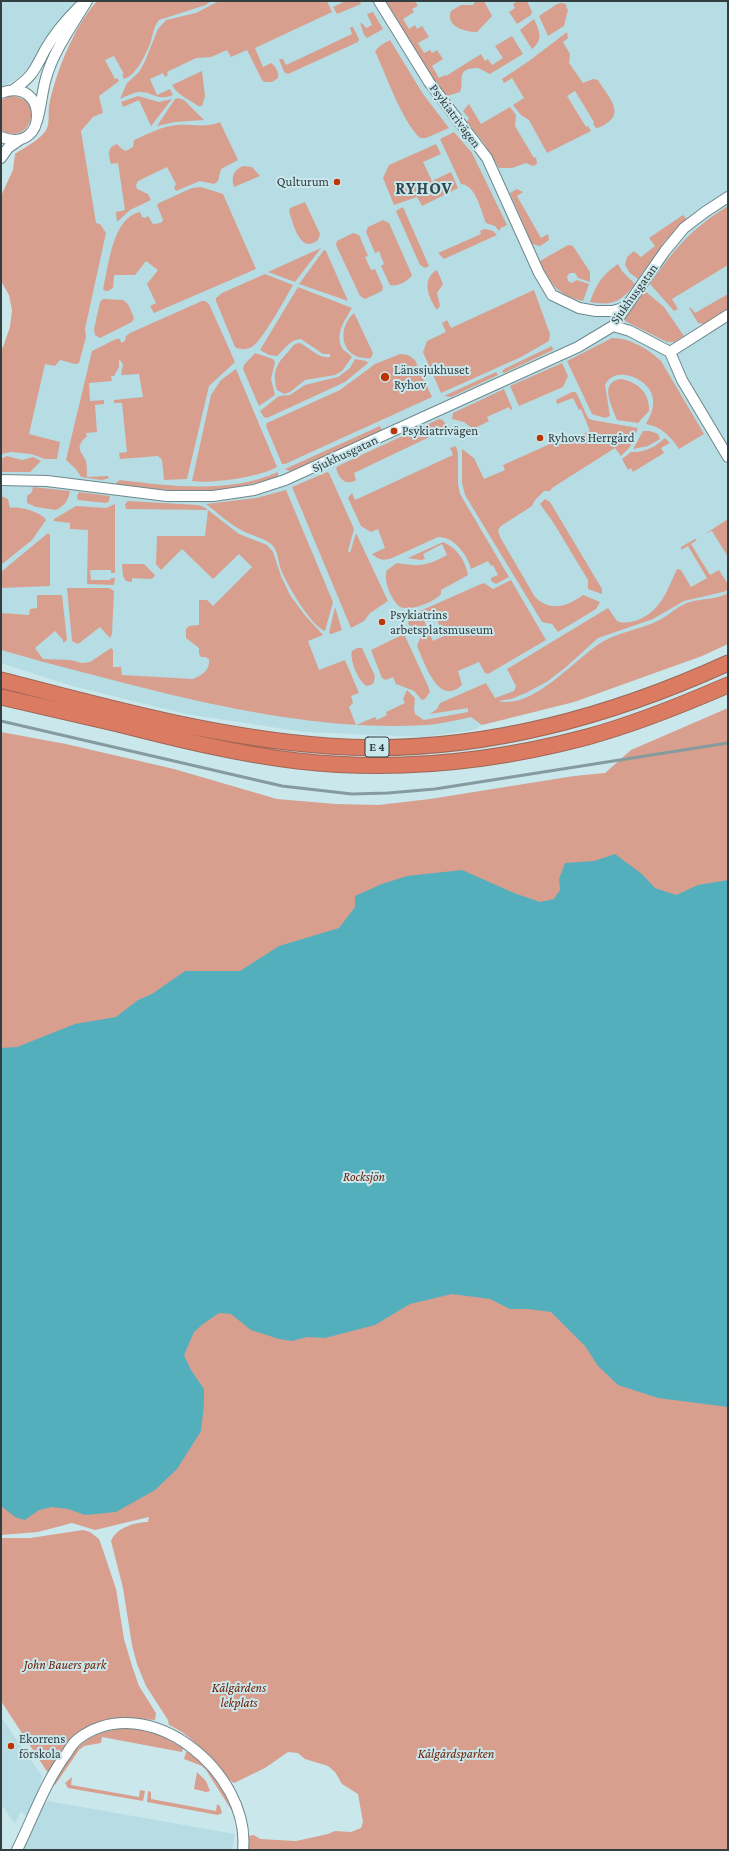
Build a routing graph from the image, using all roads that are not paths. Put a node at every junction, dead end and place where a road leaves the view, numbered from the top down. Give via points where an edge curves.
1 (86, 1) edge
2 (379, 1) edge
3 (5, 91) edge
4 (37, 121) junction
5 (1, 137) edge
6 (26, 137) junction
7 (1, 158) edge
8 (728, 197) edge
9 (626, 307) junction
10 (728, 315) edge
11 (613, 326) junction
12 (670, 352) junction
13 (728, 458) edge
14 (1, 480) edge
15 (728, 663) edge
16 (1, 679) edge
17 (728, 685) edge
18 (1, 697) edge
19 (17, 1850) edge
20 (243, 1850) edge

1 - 3 street via 65,21 45,50 33,74 27,80
1 - 4 street via 52,64
2 - 9 street, Psykiatrivägen via 429,82 487,158 539,273 552,295 579,308 596,311
3 - 4 street via 25,93 34,102 38,113
4 - 6 street
5 - 6 street via 14,140
6 - 7 street via 8,148
8 - 9 street, Sjukhusgatan via 684,228
9 - 11 street, Sjukhusgatan
10 - 12 street
11 - 12 street via 630,331
11 - 14 street, Sjukhusgatan via 578,347 436,410 341,456 254,490 213,496 166,496 48,482
12 - 13 street via 682,380
15 - 16 highway, E 4 via 638,700 549,727 482,740 402,747 329,746 250,737 150,718
17 - 18 highway, E 4 via 647,718 575,740 488,758 403,765 330,764 245,753
19 - 20 street via 56,1768 77,1740 107,1724 130,1723 149,1725 182,1740 213,1769 237,1805 244,1837

